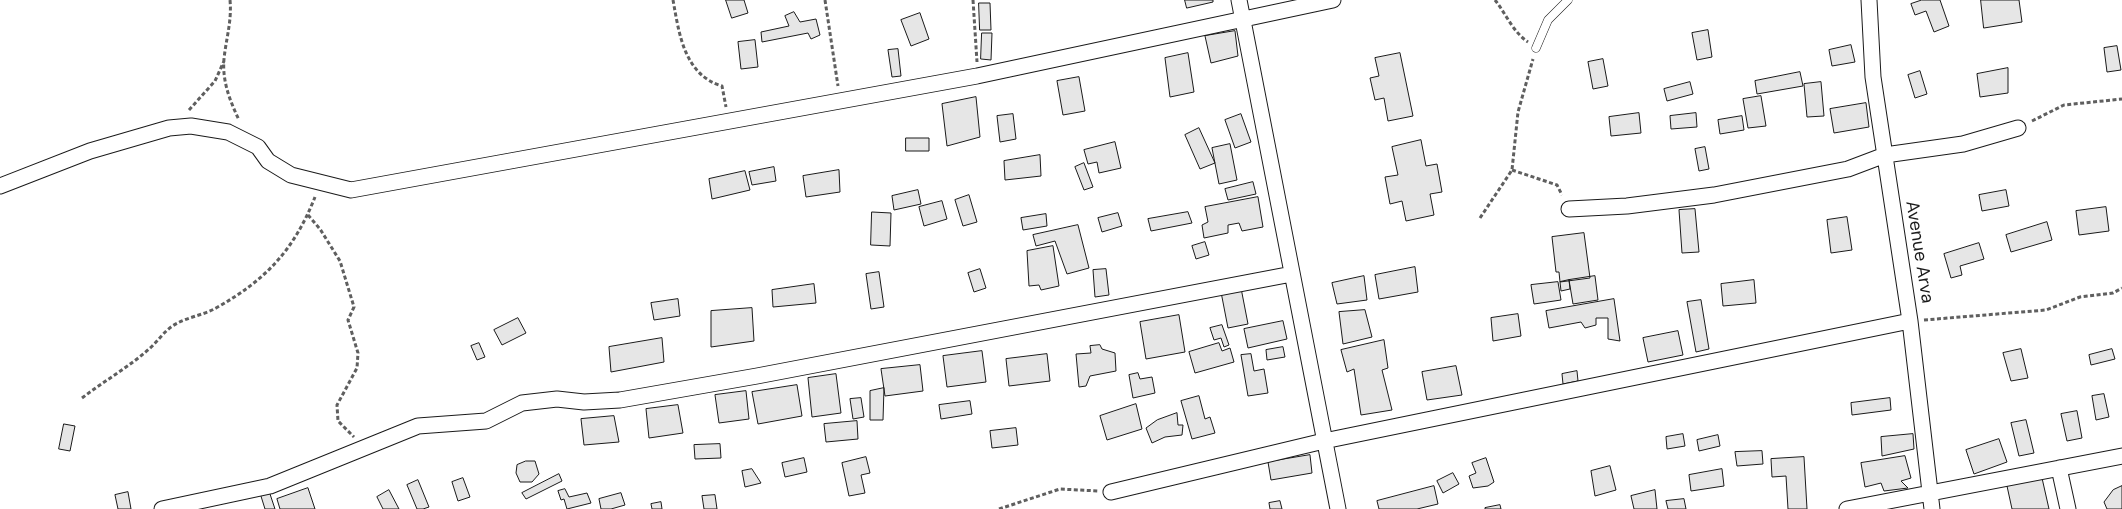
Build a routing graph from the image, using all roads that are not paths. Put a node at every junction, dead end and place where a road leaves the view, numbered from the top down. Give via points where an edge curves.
1 (1239, 0) edge
2 (1333, 0) edge
3 (1568, 0) edge
4 (1869, 0) edge
5 (1242, 20) junction
6 (1536, 48) road end
7 (2018, 128) road end
8 (1885, 156) junction
9 (0, 186) edge
10 (1569, 209) road end
11 (1292, 274) junction
12 (1910, 321) junction
13 (1324, 441) junction
14 (2122, 456) edge
15 (2059, 468) junction
16 (1111, 492) road end
17 (1930, 493) junction
18 (162, 509) edge
19 (1338, 509) edge
20 (1847, 509) edge
21 (1932, 509) edge
22 (2068, 509) edge

1 - 5 street
2 - 5 street
3 - 6 lane via 1548,20
4 - 8 street, Avenue Arva via 1873,76
5 - 9 street via 977,76 351,190 291,175 268,161 258,147 228,132 191,126 169,128 90,151
5 - 11 street
7 - 8 street via 1963,144
8 - 10 street via 1848,168 1714,195 1627,206
8 - 12 street, Avenue Arva
11 - 13 street
11 - 18 street via 620,400 584,402 557,399 522,403 486,421 421,425 270,486
12 - 13 street
12 - 17 street, Avenue Arva
13 - 16 street
13 - 19 street
14 - 15 street
15 - 17 street
15 - 22 street
17 - 20 street
17 - 21 street, Avenue Arva

